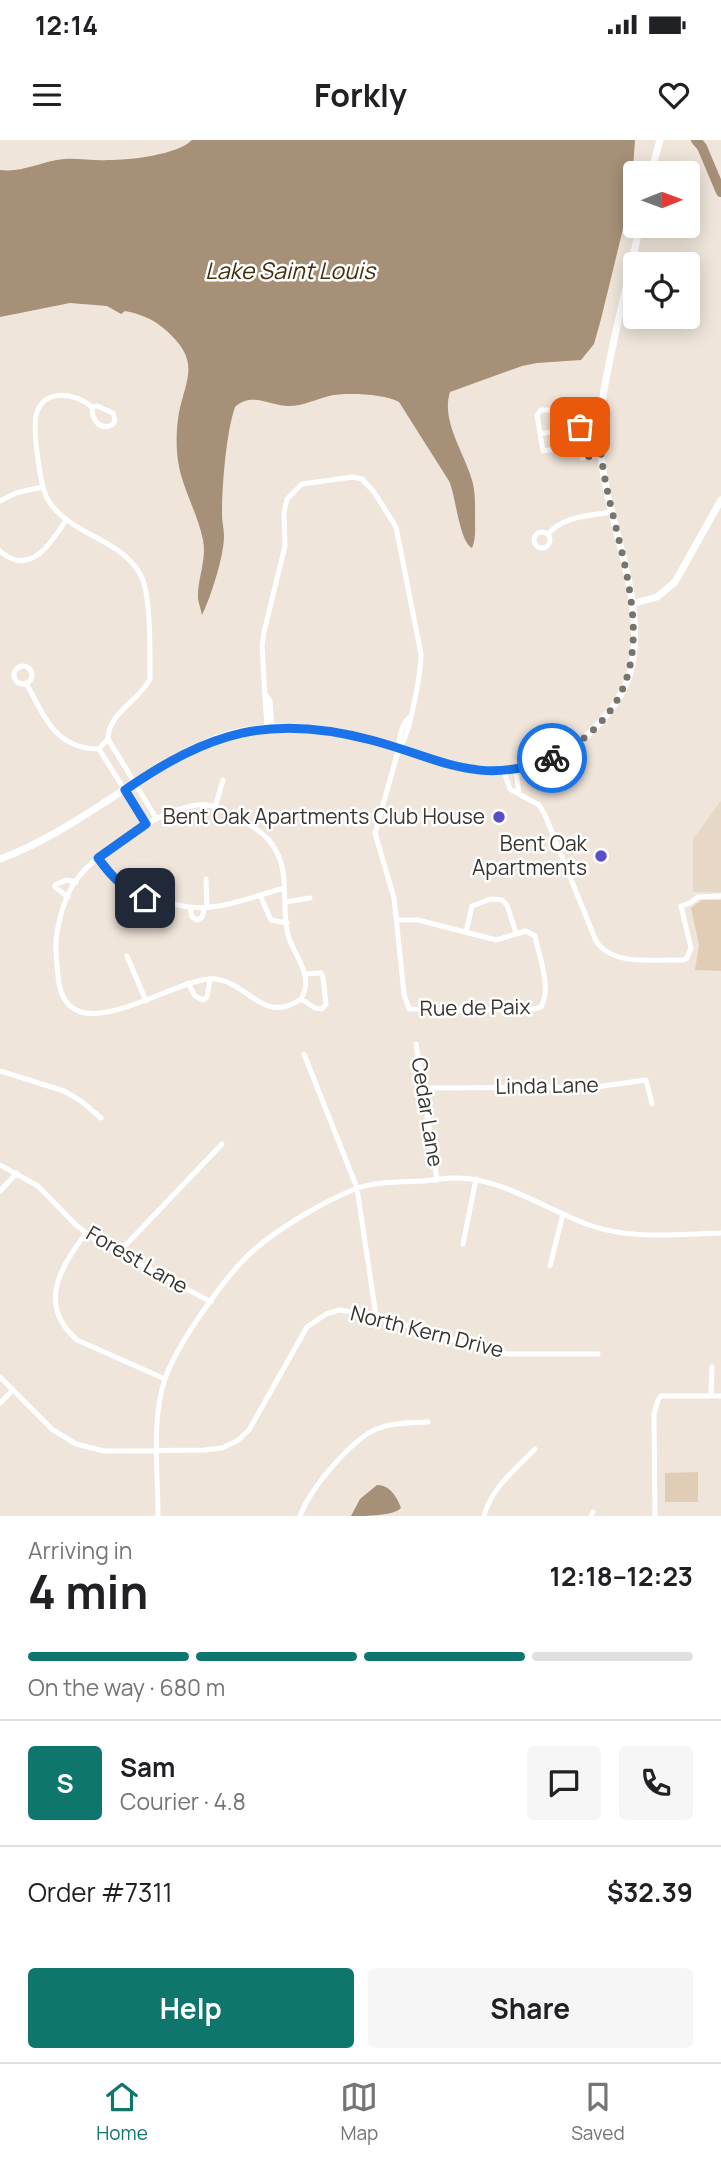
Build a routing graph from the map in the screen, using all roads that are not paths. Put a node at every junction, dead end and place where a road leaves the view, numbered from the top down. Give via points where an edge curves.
1 (660, 140) edge
2 (654, 161) edge
3 (637, 238) edge
4 (93, 407) junction
5 (580, 427) junction
6 (540, 434) junction
7 (582, 445) junction
8 (601, 454) junction
9 (42, 487) junction
10 (721, 500) edge
11 (0, 501) edge
12 (611, 512) junction
13 (66, 520) junction
14 (548, 534) dead end
15 (0, 551) edge
16 (632, 604) junction
17 (26, 684) dead end
18 (270, 729) junction
19 (108, 739) junction
20 (399, 748) junction
21 (99, 749) junction
22 (516, 770) junction
23 (503, 771) junction
24 (223, 780) dead end
25 (134, 783) junction
26 (125, 790) junction
27 (519, 794) junction
28 (215, 807) junction
29 (156, 818) junction
30 (146, 824) junction
31 (98, 858) junction
32 (0, 859) edge
33 (206, 879) dead end
34 (76, 882) junction
35 (284, 888) junction
36 (260, 895) junction
37 (721, 896) edge
38 (68, 897) junction
39 (310, 898) dead end
40 (285, 902) junction
41 (206, 907) junction
42 (190, 908) junction
43 (397, 920) junction
44 (286, 923) junction
45 (466, 932) junction
46 (516, 933) junction
47 (127, 956) dead end
48 (305, 974) junction
49 (210, 980) junction
50 (188, 984) junction
51 (301, 999) junction
52 (146, 1000) junction
53 (416, 1044) dead end
54 (304, 1054) dead end
55 (0, 1071) edge
56 (424, 1088) junction
57 (652, 1104) dead end
58 (102, 1118) dead end
59 (222, 1144) dead end
60 (0, 1165) edge
61 (17, 1173) junction
62 (437, 1180) junction
63 (476, 1180) junction
64 (357, 1188) junction
65 (0, 1191) edge
66 (563, 1214) junction
67 (86, 1233) junction
68 (721, 1233) edge
69 (463, 1244) dead end
70 (120, 1251) junction
71 (550, 1266) dead end
72 (211, 1302) junction
73 (376, 1316) junction
74 (598, 1354) dead end
75 (712, 1367) dead end
76 (0, 1377) edge
77 (165, 1379) junction
78 (13, 1390) junction
79 (711, 1396) junction
80 (721, 1396) edge
81 (0, 1403) edge
82 (428, 1422) dead end
83 (536, 1449) dead end
84 (158, 1451) junction
85 (158, 1516) edge
86 (300, 1516) edge
87 (484, 1516) edge
88 (655, 1516) edge

1 - 2 main road
3 - 8 main road via 600,410
4 - 4 street via 113,413 112,425 97,424
4 - 9 street via 75,396 61,395 40,405 35,426
5 - 6 street
5 - 6 street via 578,410 541,410 537,415
5 - 7 street
6 - 7 street via 543,451
7 - 8 street via 582,458
8 - 12 main road
9 - 11 street
9 - 13 street
10 - 16 main road via 675,582 657,597
12 - 14 street via 564,521
12 - 16 main road
13 - 15 street via 38,555 15,559
13 - 19 street via 129,559 138,568 146,593 150,679 111,723
16 - 22 main road via 633,659 626,686 613,708 590,733 558,755
17 - 21 street via 61,739
18 - 20 main road via 321,729
18 - 20 street, Rue de Paix via 262,646 285,547 287,499 302,484 352,477 362,479 374,492 396,527 421,654 404,743
18 - 25 main road via 243,731 204,744
19 - 21 street
19 - 25 street
20 - 23 main road via 458,767
20 - 43 street, Rue de Paix via 375,833
21 - 26 street
22 - 23 main road
22 - 27 street
23 - 27 street via 510,789
24 - 28 street
25 - 26 main road
25 - 29 street
26 - 30 street
26 - 32 main road via 33,846
27 - 37 street via 539,805 596,941 614,957 687,958 691,948 681,906 698,897
28 - 29 street via 187,806
28 - 35 street via 268,839 277,852
29 - 30 street
30 - 31 street
31 - 34 street
31 - 42 street via 129,891
33 - 41 street
34 - 38 street
34 - 38 street via 61,880 55,885
35 - 36 street
35 - 40 street
36 - 41 street
36 - 44 street via 271,920
38 - 52 street via 56,939 59,988 68,1004 84,1012 106,1012
39 - 40 street
40 - 44 street
41 - 42 street
41 - 42 street via 197,920 191,917
43 - 45 street via 418,920
43 - 46 street, Rue de Paix via 404,994 410,1009 541,1007 546,999 535,936
44 - 48 street
45 - 46 street via 496,940
45 - 46 street via 472,906 491,899 507,905
47 - 52 street
48 - 51 street
48 - 51 street via 321,973 326,1004 315,1008
49 - 50 street
49 - 50 street via 203,1000
49 - 51 street via 233,985 266,1007 291,1006
50 - 52 street
53 - 56 street, Cedar Lane
54 - 64 street
55 - 58 street via 64,1091
56 - 57 street, Linda Lane via 596,1087 646,1080
56 - 62 street, Cedar Lane
59 - 70 street
60 - 61 street, Forest Lane
61 - 65 street
61 - 67 street, Forest Lane via 38,1186
62 - 63 street
62 - 64 street
63 - 66 street via 518,1192
63 - 69 street
64 - 72 street via 254,1249
64 - 73 street
66 - 68 street via 620,1233
66 - 71 street
67 - 70 street, Forest Lane
67 - 77 street via 58,1275 58,1313 65,1330 77,1340
70 - 72 street, Forest Lane
72 - 77 street via 174,1356
73 - 74 street, North Kern Drive via 509,1354
73 - 84 street, North Kern Drive via 339,1310 307,1327 249,1430 237,1441 213,1449
75 - 79 street
76 - 78 street
77 - 84 street
78 - 81 street
78 - 84 street via 53,1430 76,1444 104,1451
79 - 80 street
79 - 88 street via 661,1396 657,1400
82 - 86 street via 400,1423 364,1437 315,1489
83 - 87 street via 499,1487
84 - 85 street

